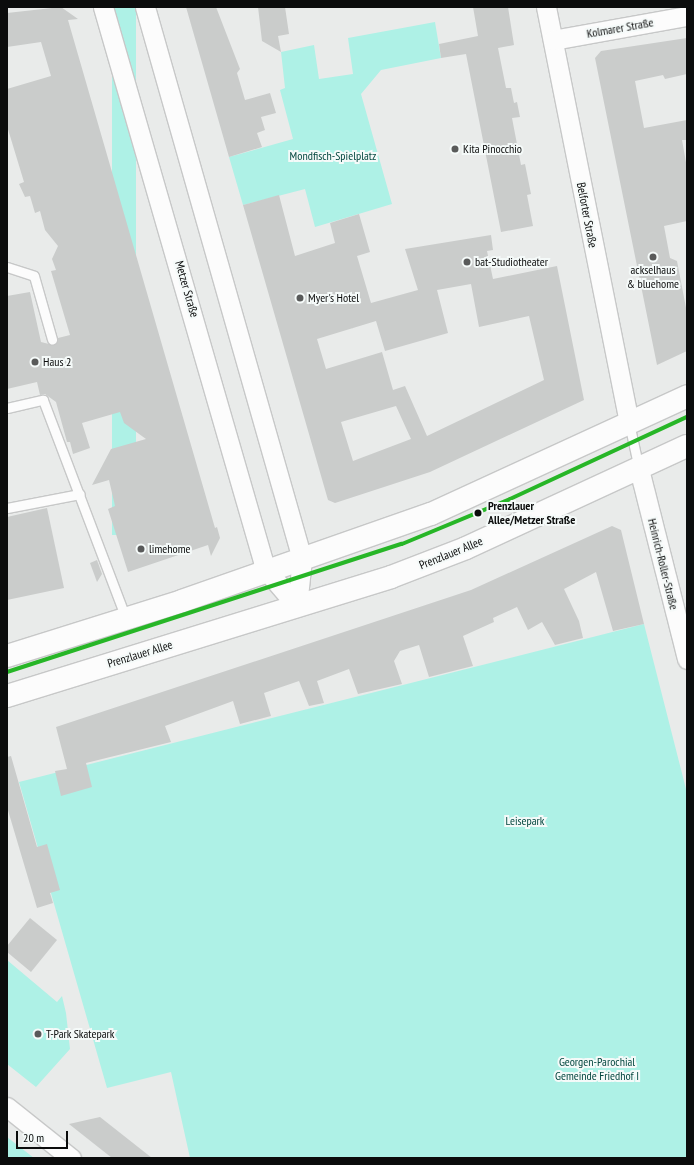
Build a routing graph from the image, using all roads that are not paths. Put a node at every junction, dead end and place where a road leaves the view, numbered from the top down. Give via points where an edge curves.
1 (103, 7) edge
2 (145, 7) edge
3 (546, 7) edge
4 (687, 16) edge
5 (553, 40) junction
6 (7, 267) edge
7 (52, 339) dead end
8 (687, 396) edge
9 (7, 408) edge
10 (628, 423) junction
11 (687, 446) edge
12 (639, 469) junction
13 (80, 494) junction
14 (7, 508) edge
15 (302, 559) junction
16 (268, 572) junction
17 (297, 606) junction
18 (126, 619) junction
19 (7, 656) edge
20 (687, 659) edge
21 (7, 696) edge
22 (7, 1107) edge
23 (71, 1158) edge

1 - 16 street, Metzer Straße
2 - 15 street
3 - 5 street, Belforter Straße
4 - 5 street, Kolmarer Straße
5 - 10 street, Belforter Straße
6 - 7 lane via 34,276
8 - 10 main road
9 - 13 lane via 43,400
10 - 12 lane
10 - 15 main road via 431,514
11 - 12 main road, Prenzlauer Allee
12 - 17 main road, Prenzlauer Allee via 466,548 391,577
12 - 20 street, Heinrich-Roller-Straße
13 - 14 lane
13 - 18 lane
15 - 16 main road
15 - 17 street
16 - 17 street
16 - 18 main road
17 - 21 main road, Prenzlauer Allee
18 - 19 main road
22 - 23 street

